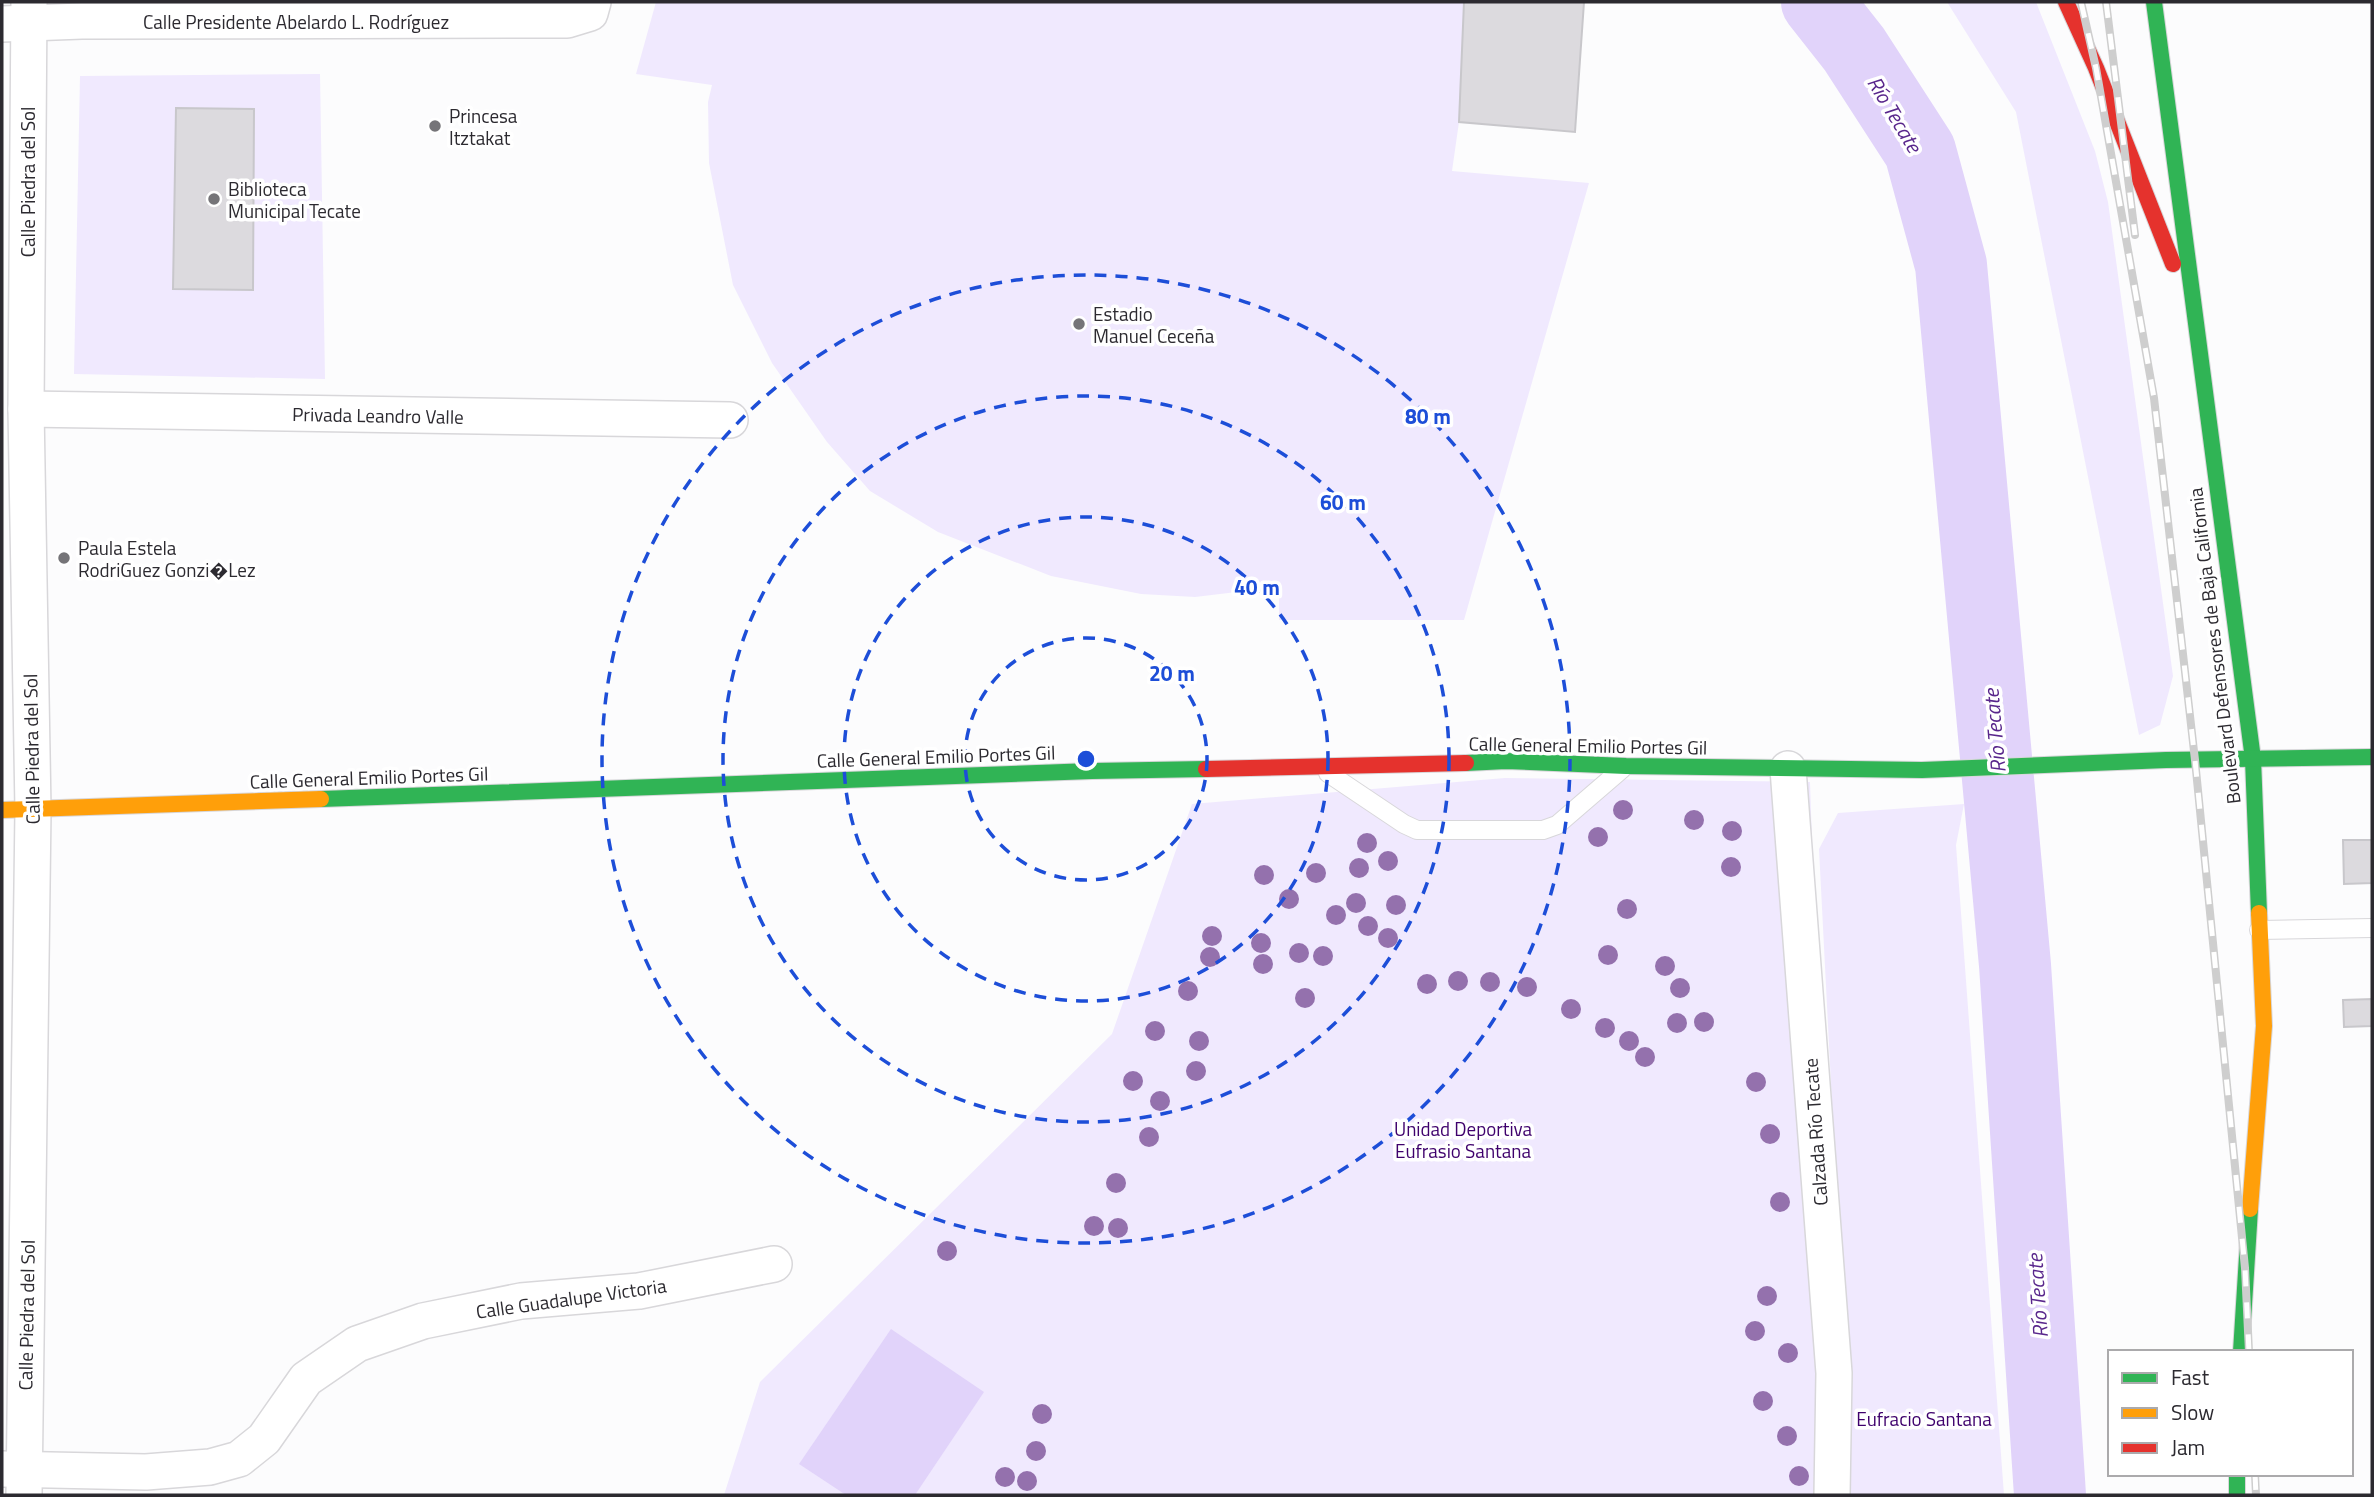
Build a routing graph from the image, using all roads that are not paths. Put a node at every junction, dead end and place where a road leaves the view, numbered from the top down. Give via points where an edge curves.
1 (2066, 2) edge
2 (2154, 2) edge
3 (592, 8) edge
4 (20, 16) edge
5 (2194, 314) junction
6 (26, 409) junction
7 (730, 420) dead end
8 (2372, 757) edge
9 (2253, 759) junction
10 (1626, 766) junction
11 (1320, 767) junction
12 (1788, 769) junction
13 (17, 810) edge
14 (2372, 928) edge
15 (2259, 930) junction
16 (774, 1264) dead end
17 (2241, 1350) edge
18 (2237, 1476) edge
19 (16, 1478) edge
20 (1832, 1495) edge
21 (2237, 1495) edge

1 - 5 street, Boulevard Defensores de Baja California
2 - 5 street, Boulevard Defensores de Baja California
3 - 4 street, Calle Presidente Abelardo L. Rodríguez via 567,20
4 - 6 street, Calle Piedra del Sol
5 - 9 street, Boulevard Defensores de Baja California
6 - 7 street, Privada Leandro Valle
6 - 13 street, Calle Piedra del Sol
8 - 9 street, Calle General Emilio Portes Gil
9 - 12 street, Calle General Emilio Portes Gil via 1922,770
9 - 15 street, Boulevard Defensores de Baja California
10 - 11 street, Calle General Emilio Portes Gil via 1506,761
10 - 11 lane via 1549,829 1427,832 1404,824
10 - 12 street, Calle General Emilio Portes Gil
11 - 13 street, Calle General Emilio Portes Gil via 1092,771
12 - 20 street, Calzada Río Tecate via 1834,1373
13 - 19 street, Calle Piedra del Sol
14 - 15 lane
15 - 17 street, Boulevard Defensores de Baja California via 2264,1026
16 - 19 street, Calle Guadalupe Victoria via 639,1291 521,1301 423,1321 357,1344 306,1379 264,1439 239,1459 210,1467
18 - 21 street

